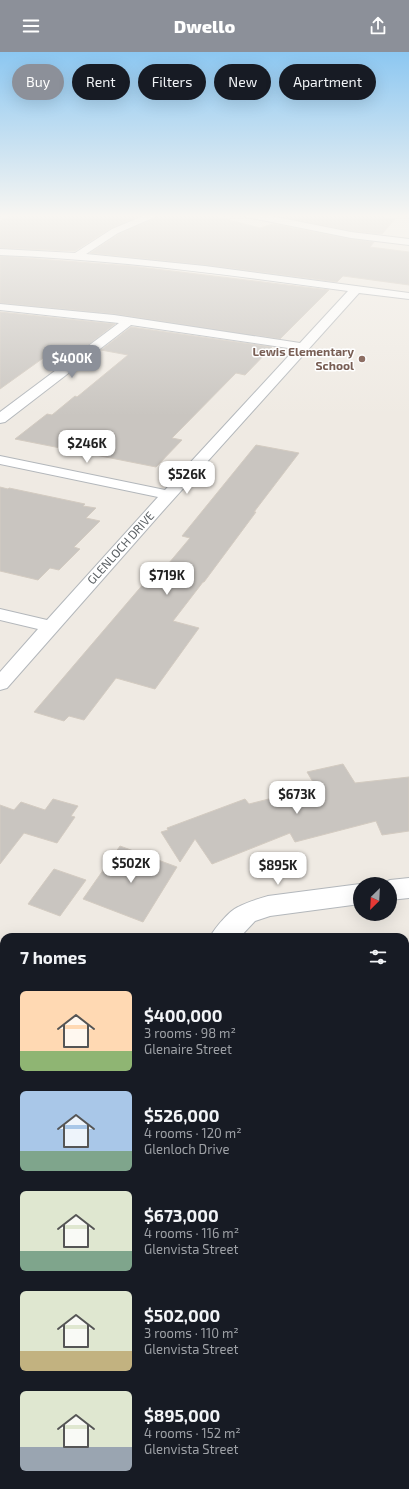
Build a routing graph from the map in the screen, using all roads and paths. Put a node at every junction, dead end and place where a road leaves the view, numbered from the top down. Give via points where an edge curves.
1 (296, 281) edge
2 (356, 289) junction
3 (409, 296) edge
4 (0, 307) edge
5 (129, 320) junction
6 (303, 347) junction
7 (0, 419) edge
8 (0, 460) edge
9 (169, 495) junction
10 (0, 614) edge
11 (51, 627) junction
12 (0, 684) edge
13 (409, 888) edge
14 (397, 889) edge
15 (353, 895) edge
16 (227, 933) edge

1 - 2 street
2 - 3 street
2 - 6 street, GLENLOCH DRIVE
4 - 5 street
5 - 6 street
5 - 7 street
6 - 9 street, GLENLOCH DRIVE
8 - 9 street
9 - 11 street, GLENLOCH DRIVE
10 - 11 street
11 - 12 street, GLENLOCH DRIVE
13 - 14 street
15 - 16 street via 268,906 246,914

